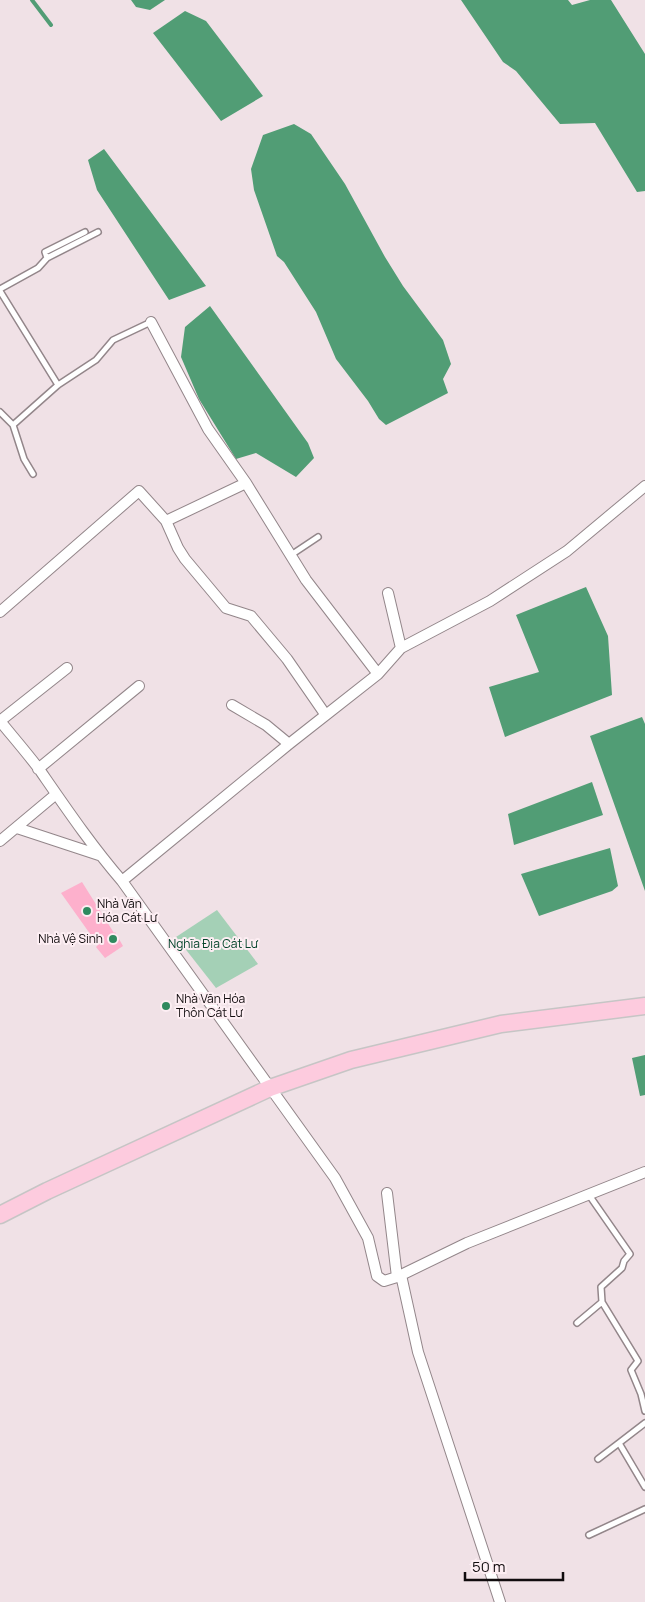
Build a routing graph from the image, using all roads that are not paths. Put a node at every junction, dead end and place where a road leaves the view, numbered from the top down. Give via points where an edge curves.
1 (84, 232) dead end
2 (98, 232) dead end
3 (47, 258) junction
4 (0, 290) edge
5 (151, 322) joint
6 (58, 385) junction
7 (0, 412) edge
8 (13, 425) junction
9 (33, 474) dead end
10 (246, 483) junction
11 (645, 486) edge
12 (166, 521) junction
13 (318, 537) dead end
14 (291, 555) junction
15 (388, 593) dead end
16 (0, 612) edge
17 (401, 648) junction
18 (67, 668) dead end
19 (378, 674) junction
20 (139, 686) dead end
21 (232, 705) dead end
22 (325, 714) junction
23 (0, 721) edge
24 (289, 744) junction
25 (38, 769) junction
26 (55, 795) junction
27 (17, 828) junction
28 (0, 841) edge
29 (100, 855) junction
30 (122, 881) junction
31 (645, 1006) edge
32 (270, 1088) junction
33 (645, 1172) edge
34 (387, 1193) dead end
35 (588, 1194) junction
36 (0, 1215) edge
37 (399, 1276) junction
38 (602, 1302) junction
39 (577, 1323) dead end
40 (645, 1411) edge
41 (645, 1423) edge
42 (619, 1442) junction
43 (598, 1460) dead end
44 (645, 1487) edge
45 (645, 1508) edge
46 (589, 1535) dead end
47 (500, 1602) edge

1 - 3 lane via 45,252
2 - 3 lane
3 - 4 lane via 38,268
4 - 6 lane
5 - 6 lane via 113,340 96,360
5 - 10 street via 208,429
6 - 8 lane
7 - 8 lane
8 - 9 lane via 24,459
10 - 12 street
10 - 14 street
11 - 17 street via 567,551 490,601
12 - 16 street via 140,491
12 - 22 street via 185,559 226,608 251,616 287,659
13 - 14 lane
14 - 19 street via 306,580
15 - 17 street
17 - 19 street
18 - 23 street
19 - 22 street
20 - 25 street
21 - 24 street via 266,725
22 - 24 street
23 - 25 street
24 - 30 street
25 - 26 street
26 - 27 street
26 - 29 street
27 - 28 street
27 - 29 street
29 - 30 street
30 - 32 street via 164,948
31 - 32 main road via 501,1024 351,1060
32 - 36 main road
32 - 37 street via 343,1192 368,1238 377,1276 384,1281
33 - 35 street
34 - 37 street
35 - 37 street via 467,1243
35 - 38 lane via 630,1254 622,1268 601,1287
37 - 47 street via 418,1352
38 - 39 lane
38 - 40 lane via 638,1361 631,1370
41 - 42 lane
42 - 43 lane
42 - 44 lane
45 - 46 lane

